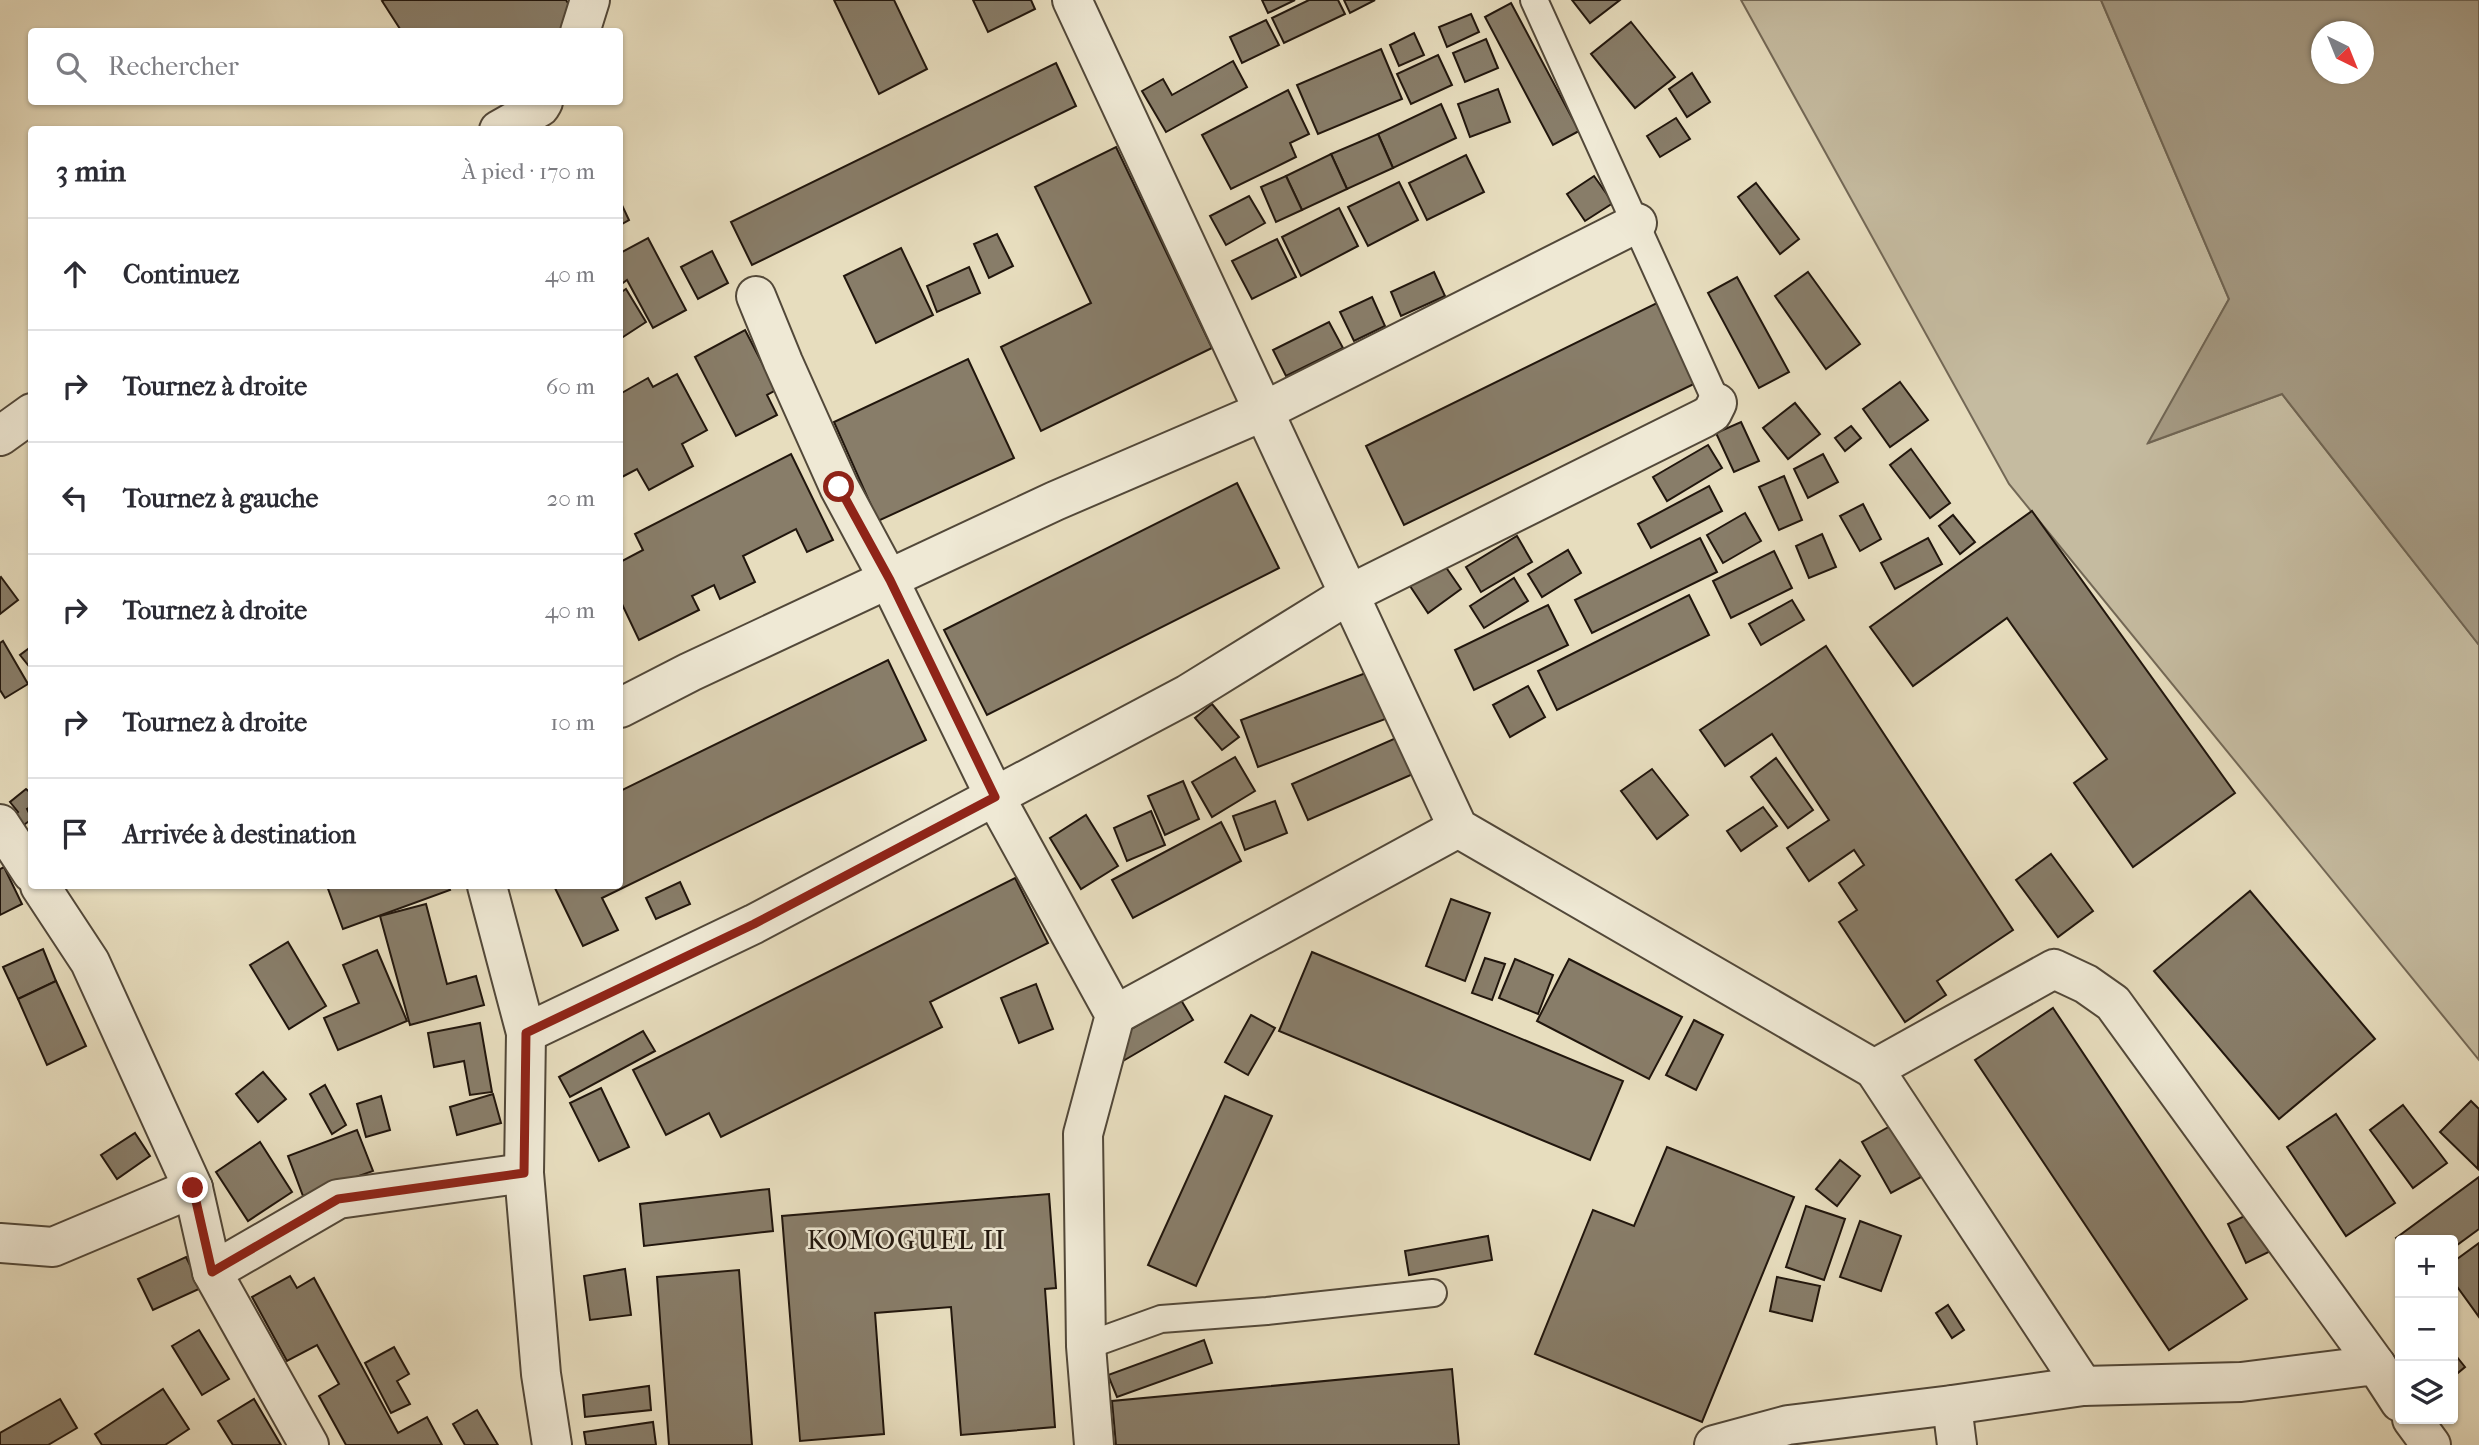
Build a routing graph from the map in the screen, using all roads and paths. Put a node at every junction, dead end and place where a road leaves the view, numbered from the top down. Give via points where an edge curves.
1 (590, 0) edge
2 (1072, 0) edge
3 (1534, 0) edge
4 (580, 28) edge
5 (541, 105) edge
6 (506, 126) edge
7 (1637, 223) junction
8 (756, 296) dead end
9 (1717, 403) joint
10 (1264, 411) junction
11 (28, 416) edge
12 (0, 436) edge
13 (890, 580) junction
14 (1348, 595) junction
15 (623, 706) edge
16 (995, 797) junction
17 (0, 824) edge
18 (1458, 828) junction
19 (28, 867) edge
20 (42, 889) edge
21 (488, 889) edge
22 (1115, 1015) junction
23 (526, 1033) junction
24 (1874, 1069) junction
25 (524, 1173) junction
26 (193, 1188) junction
27 (0, 1243) edge
28 (212, 1272) junction
29 (1433, 1293) dead end
30 (1086, 1346) junction
31 (2376, 1365) junction
32 (2084, 1386) junction
33 (2395, 1394) edge
34 (1952, 1405) junction
35 (2416, 1424) edge
36 (309, 1445) edge
37 (552, 1445) edge
38 (1094, 1445) edge
39 (1714, 1445) edge
40 (1957, 1445) edge
41 (2431, 1445) edge

1 - 4 street
2 - 10 street
3 - 7 lane
5 - 6 street
7 - 9 lane
7 - 10 street
8 - 13 street via 839,487
9 - 14 street via 1704,418
10 - 13 street via 1055,501
10 - 14 street
11 - 12 street
13 - 15 street
13 - 16 street
14 - 16 street via 1188,694
14 - 18 street
16 - 22 street
16 - 23 street via 754,924
17 - 19 street
18 - 22 street
18 - 24 street
20 - 26 street via 90,962
21 - 23 street
22 - 30 street via 1083,1134
23 - 25 street
24 - 31 street via 2053,969 2086,984 2113,1003
24 - 32 street
25 - 28 street via 338,1199
25 - 37 street via 541,1374
26 - 27 street via 53,1247
26 - 28 street
28 - 36 street
29 - 30 lane via 1161,1319
30 - 38 street
31 - 32 street via 2241,1382
31 - 33 street
32 - 34 street
34 - 39 street via 1788,1425
34 - 40 street
35 - 41 street

